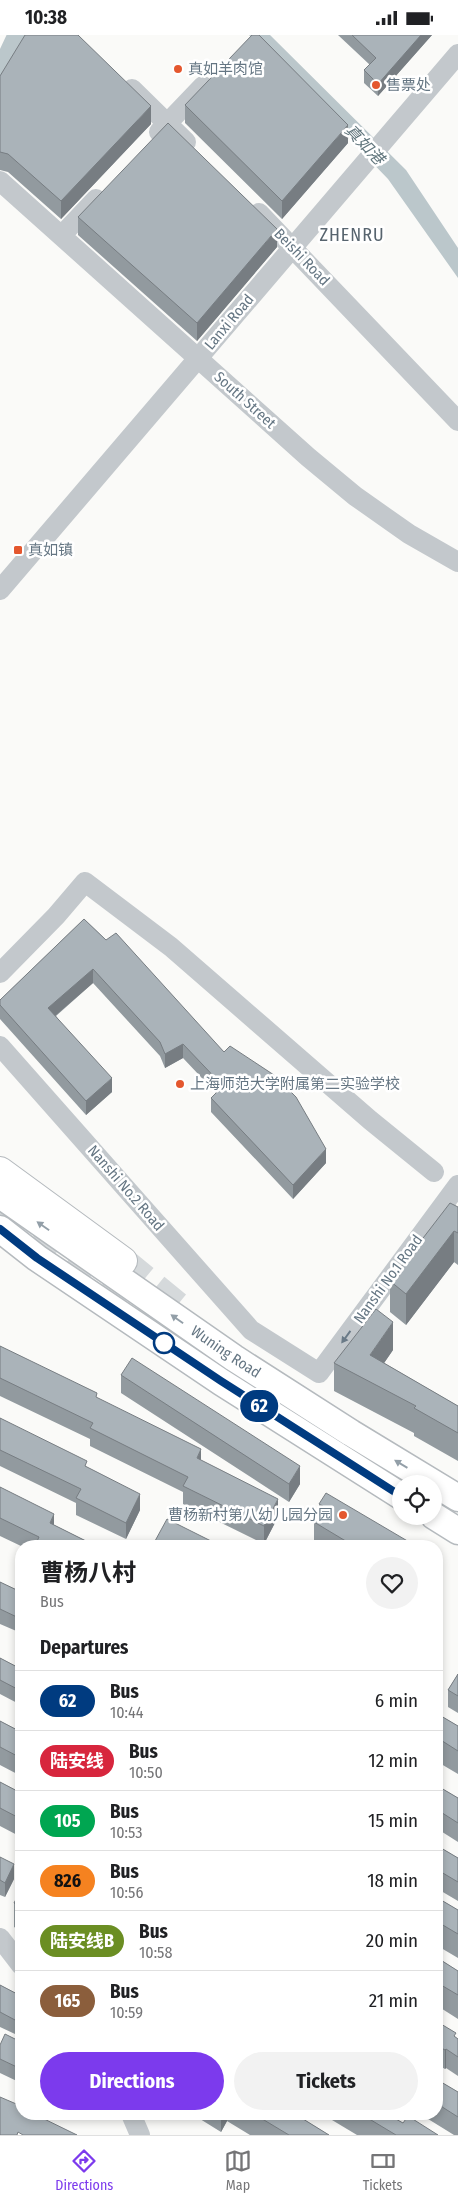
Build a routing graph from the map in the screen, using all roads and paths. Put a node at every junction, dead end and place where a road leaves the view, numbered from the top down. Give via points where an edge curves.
1 (458, 54) edge
2 (219, 70) edge
3 (119, 76) edge
4 (168, 124) junction
5 (148, 145) edge
6 (202, 158) edge
7 (0, 181) edge
8 (108, 187) edge
9 (244, 199) edge
10 (62, 235) junction
11 (292, 246) junction
12 (198, 358) junction
13 (458, 421) edge
14 (458, 562) edge
15 (0, 590) edge
16 (0, 973) edge
17 (0, 1046) edge
18 (0, 1171) edge
19 (434, 1172) dead end
20 (458, 1185) edge
21 (0, 1195) edge
22 (0, 1229) edge
23 (123, 1261) tunnel mouth
24 (318, 1373) joint
25 (392, 1490) edge
26 (458, 1498) edge
27 (442, 1521) edge
28 (458, 1531) edge
29 (0, 1938) edge
30 (15, 1957) edge
31 (134, 2120) edge
32 (140, 2135) edge

1 - 11 street, Lanxi Road
2 - 4 street
3 - 4 street
4 - 5 street
4 - 6 street
7 - 10 street, South Street
8 - 10 street
9 - 11 street, Beishi Road
10 - 12 street, South Street
11 - 12 street, Lanxi Road
11 - 13 street, Beishi Road
12 - 14 street, South Street via 355,496
12 - 15 street, Lanxi Road
16 - 19 street via 85,882 171,947
17 - 24 street, Nanshi No.2 Road via 251,1330
18 - 23 highway
20 -> 24 street, Nanshi No.1 Road
26 -> 21 main road, Wuning Road via 234,1358
22 - 25 main road, Wuning Road via 37,1258 221,1381
27 - 28 main road
29 - 30 street
31 - 32 street

